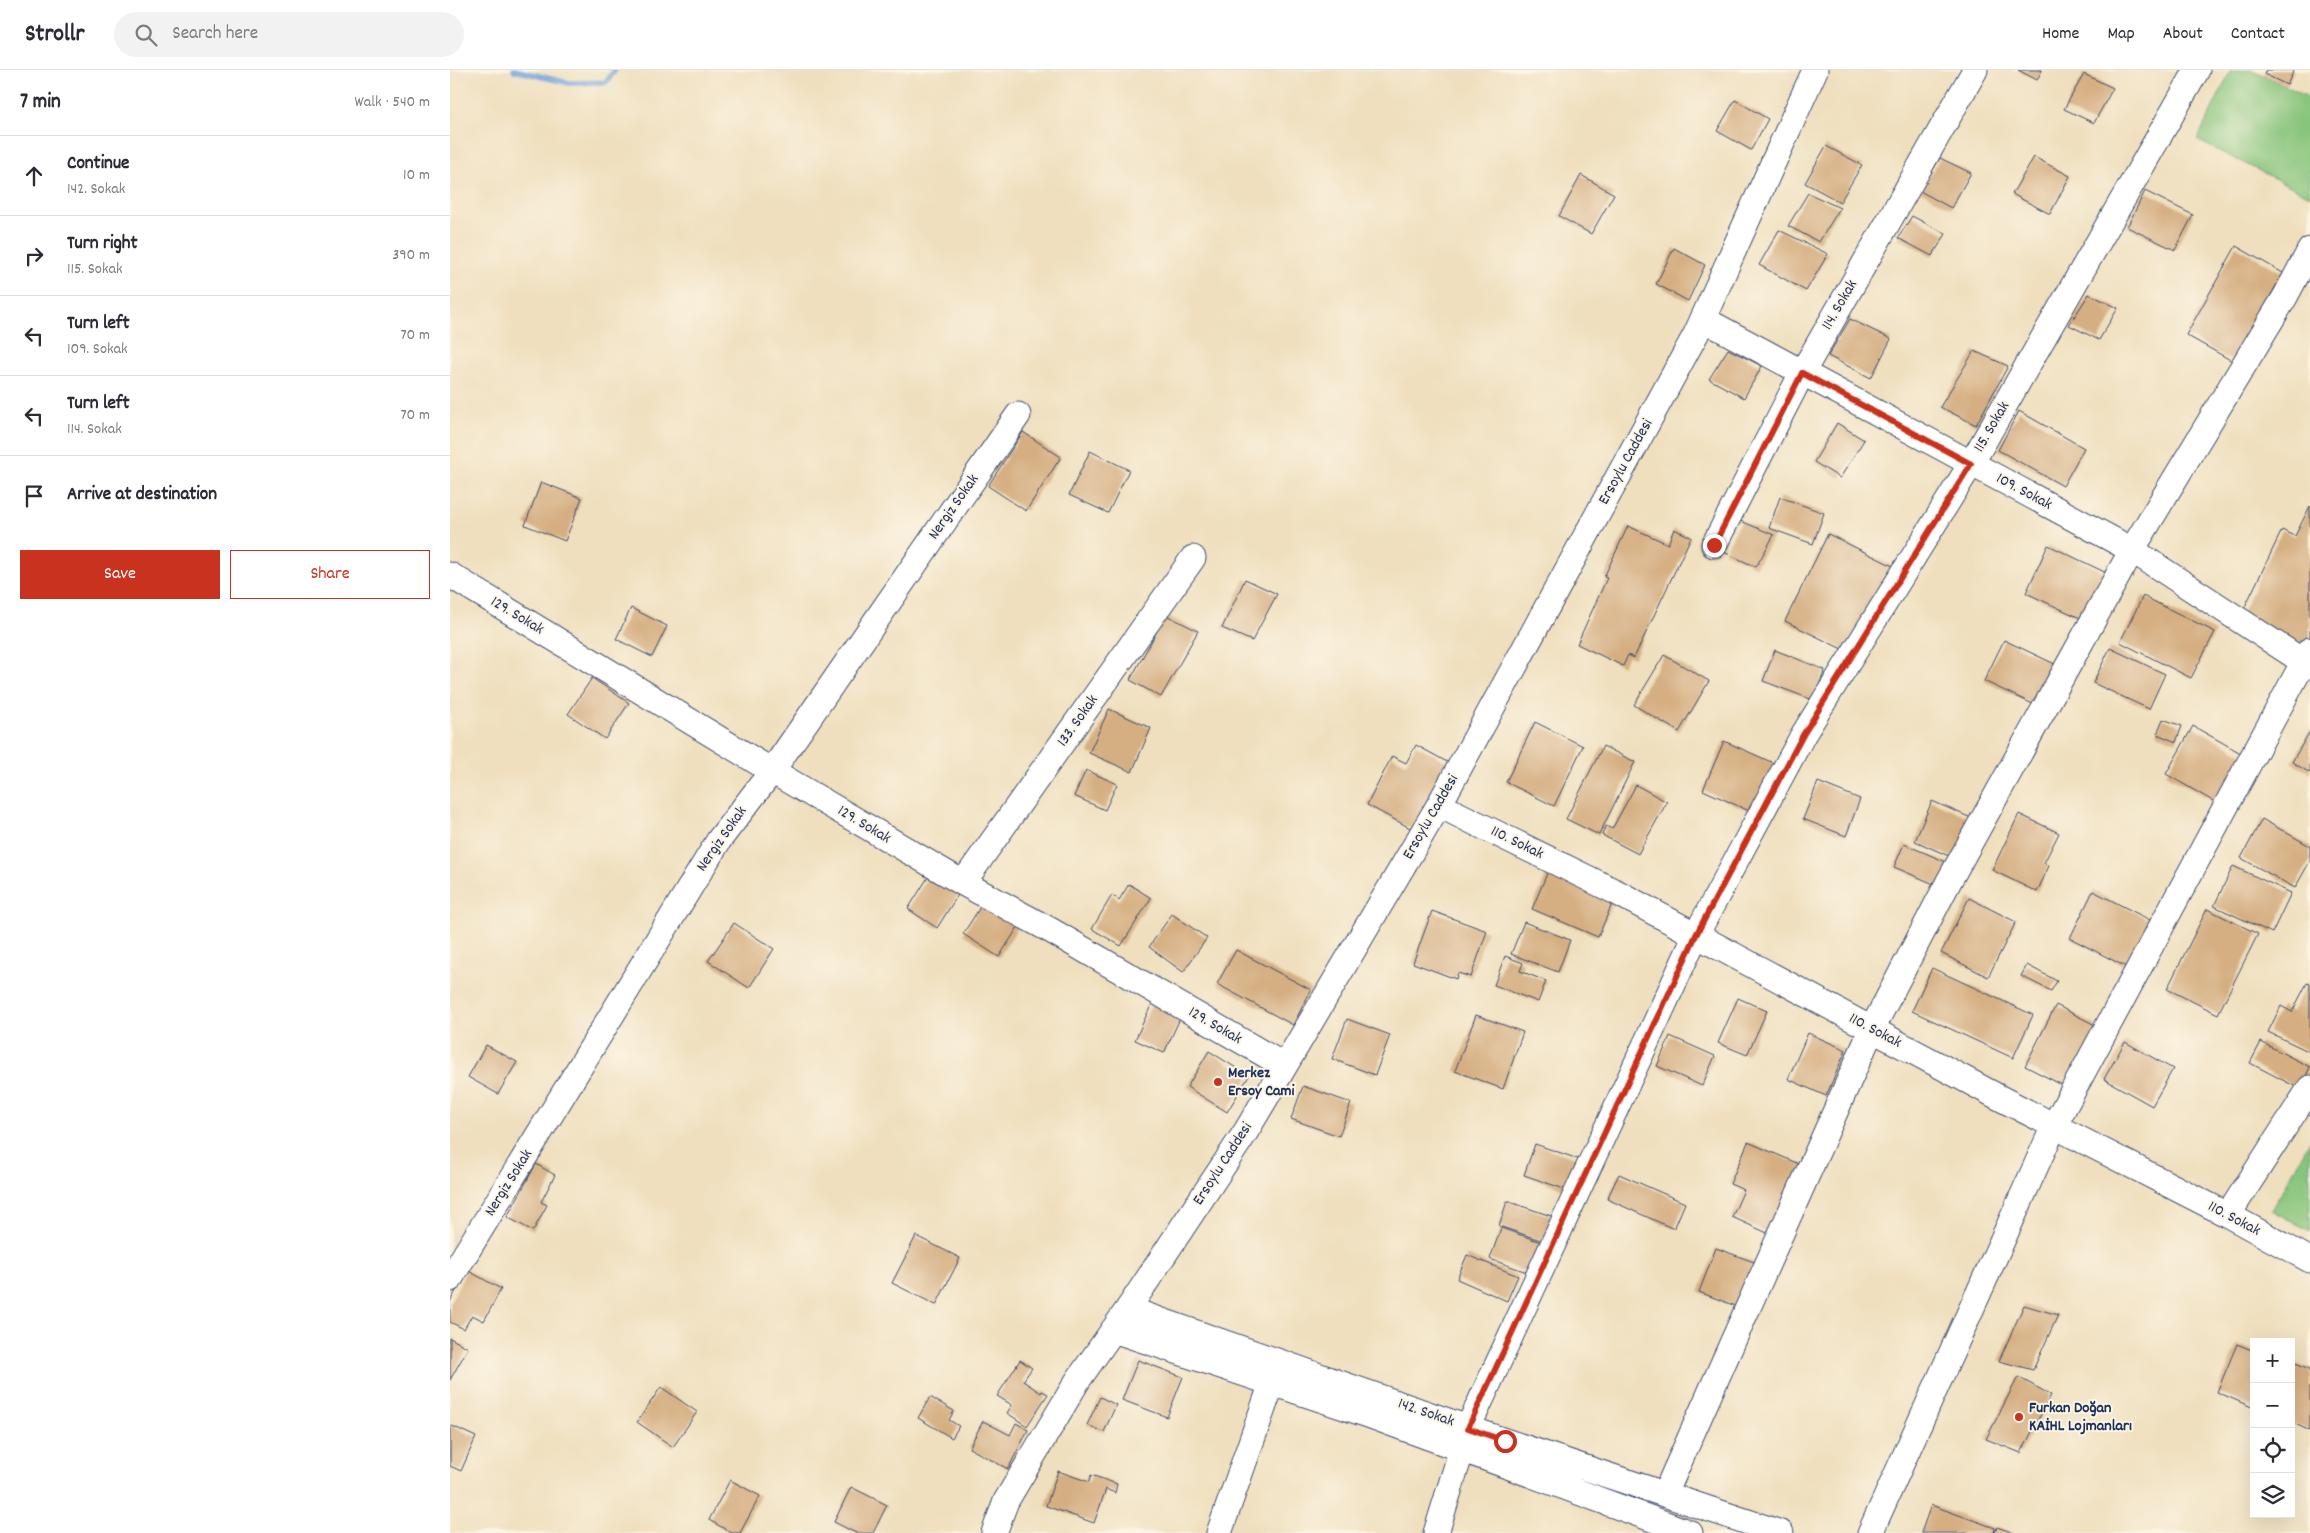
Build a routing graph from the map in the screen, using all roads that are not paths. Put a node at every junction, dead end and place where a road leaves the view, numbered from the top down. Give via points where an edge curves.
1 (1815, 70) edge
2 (1975, 70) edge
3 (2197, 70) edge
4 (2310, 250) edge
5 (1703, 319) junction
6 (1802, 373) junction
7 (1018, 415) dead end
8 (1971, 464) junction
9 (1714, 545) dead end
10 (2132, 550) junction
11 (1193, 558) dead end
12 (450, 575) edge
13 (2308, 660) edge
14 (772, 770) junction
15 (1439, 805) junction
16 (964, 884) junction
17 (1696, 935) junction
18 (1872, 1029) junction
19 (1283, 1065) junction
20 (2310, 1088) edge
21 (2054, 1126) junction
22 (2228, 1215) junction
23 (2310, 1260) edge
24 (450, 1278) edge
25 (1128, 1309) junction
26 (1113, 1330) junction
27 (1272, 1383) junction
28 (1465, 1439) junction
29 (1665, 1494) junction
30 (1006, 1501) junction
31 (1654, 1527) edge
32 (977, 1533) edge
33 (994, 1533) edge
34 (1220, 1533) edge
35 (1436, 1533) edge
36 (1690, 1533) edge
37 (1781, 1533) edge
38 (1870, 1533) edge

1 - 5 street, Ersoylu Caddesi
2 - 6 street, 114. Sokak
3 - 8 street, 115. Sokak
4 - 10 street
5 - 6 street, 109. Sokak
5 - 15 street, Ersoylu Caddesi
6 - 8 street, 109. Sokak
6 - 9 street, 114. Sokak
7 - 14 street, Nergiz Sokak
8 - 10 street, 109. Sokak
8 - 17 street, 115. Sokak via 1803,735
10 - 13 street, 109. Sokak
10 - 18 street via 1949,881
11 - 16 street, 133. Sokak
12 - 14 street, 129. Sokak
13 - 21 street
14 - 16 street, 129. Sokak
14 - 24 street, Nergiz Sokak via 719,840
15 - 17 street, 110. Sokak
15 - 19 street, Ersoylu Caddesi
16 - 19 street, 129. Sokak
17 - 18 street, 110. Sokak
17 - 28 street, 115. Sokak
18 - 21 street, 110. Sokak
18 - 29 street
19 - 25 street, Ersoylu Caddesi via 1245,1132
20 - 22 street
21 - 22 street, 110. Sokak
21 - 38 street
22 - 23 street, 110. Sokak
25 - 26 street, Ersoylu Caddesi
25 - 28 street, 142. Sokak
26 - 27 street
26 - 30 street, Ersoylu Caddesi via 1078,1380
27 - 28 street via 1371,1416
27 - 34 street
28 - 29 street, 142. Sokak
28 - 31 street
28 - 35 street, 115. Sokak
29 - 37 street, 142. Sokak
30 - 32 street
30 - 33 street, Ersoylu Caddesi
31 - 36 street

